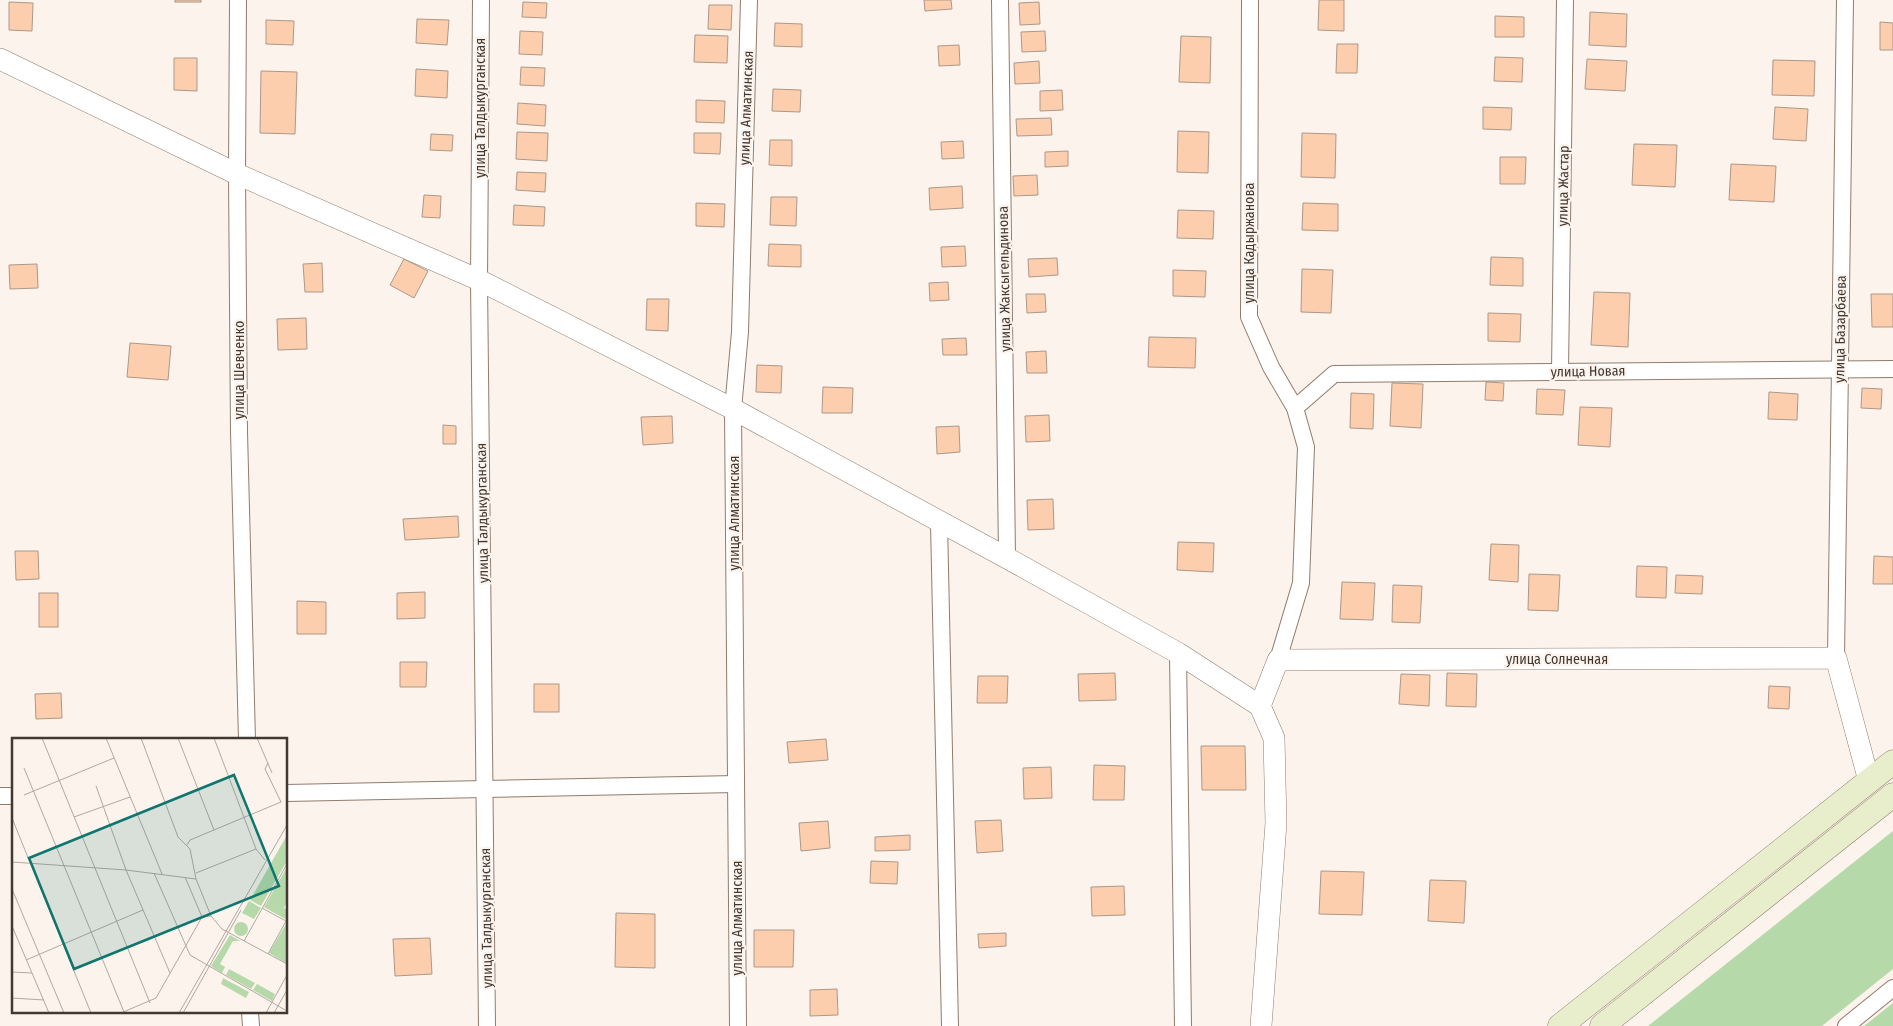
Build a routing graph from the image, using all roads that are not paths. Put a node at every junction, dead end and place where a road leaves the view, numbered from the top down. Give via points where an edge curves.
1 (238, 0) edge
2 (481, 0) edge
3 (750, 0) edge
4 (1000, 0) edge
5 (1250, 0) edge
6 (1565, 0) edge
7 (1845, 0) edge
8 (0, 59) edge
9 (237, 174) junction
10 (479, 280) junction
11 (1840, 369) junction
12 (1893, 369) edge
13 (1560, 372) junction
14 (1295, 408) junction
15 (734, 409) junction
16 (939, 522) junction
17 (1007, 558) junction
18 (1178, 653) junction
19 (1836, 658) junction
20 (1278, 660) junction
21 (1260, 706) junction
22 (247, 738) edge
23 (1893, 762) edge
24 (1869, 781) junction
25 (736, 784) junction
26 (484, 789) junction
27 (288, 793) edge
28 (1893, 795) edge
29 (1893, 988) edge
30 (487, 1026) edge
31 (738, 1026) edge
32 (950, 1026) edge
33 (1183, 1026) edge
34 (1261, 1026) edge
35 (1560, 1026) edge
36 (1602, 1026) edge
37 (1846, 1026) edge

1 - 9 street, улица Шевченко
2 - 10 street, улица Талдыкурганская
3 - 15 street, улица Алматинская via 740,332
4 - 17 street, улица Жаксыгельдинова
5 - 14 street, улица Кадыржанова via 1249,317 1271,367
6 - 13 street, улица Жастар
7 - 11 street, улица Базарбаева
8 - 9 street
9 - 10 street
9 - 22 street, улица Шевченко via 239,432
10 - 15 street
10 - 26 street, улица Талдыкурганская
11 - 12 street, улица Новая
11 - 13 street, улица Новая
11 - 19 street, улица Базарбаева
13 - 14 street, улица Новая via 1334,374
14 - 20 street, улица Кадыржанова via 1306,447 1301,583
15 - 16 street
15 - 25 street, улица Алматинская
16 - 17 street
16 - 32 street
17 - 18 street
18 - 21 street
18 - 33 street
19 - 20 street, улица Солнечная
19 - 24 street
20 - 21 street, улица Кадыржанова
21 - 34 street via 1274,738 1276,824
23 - 24 main road
24 - 35 main road
25 - 26 street
25 - 31 street, улица Алматинская
26 - 27 street
26 - 30 street, улица Талдыкурганская
28 - 36 main road
29 - 37 street

